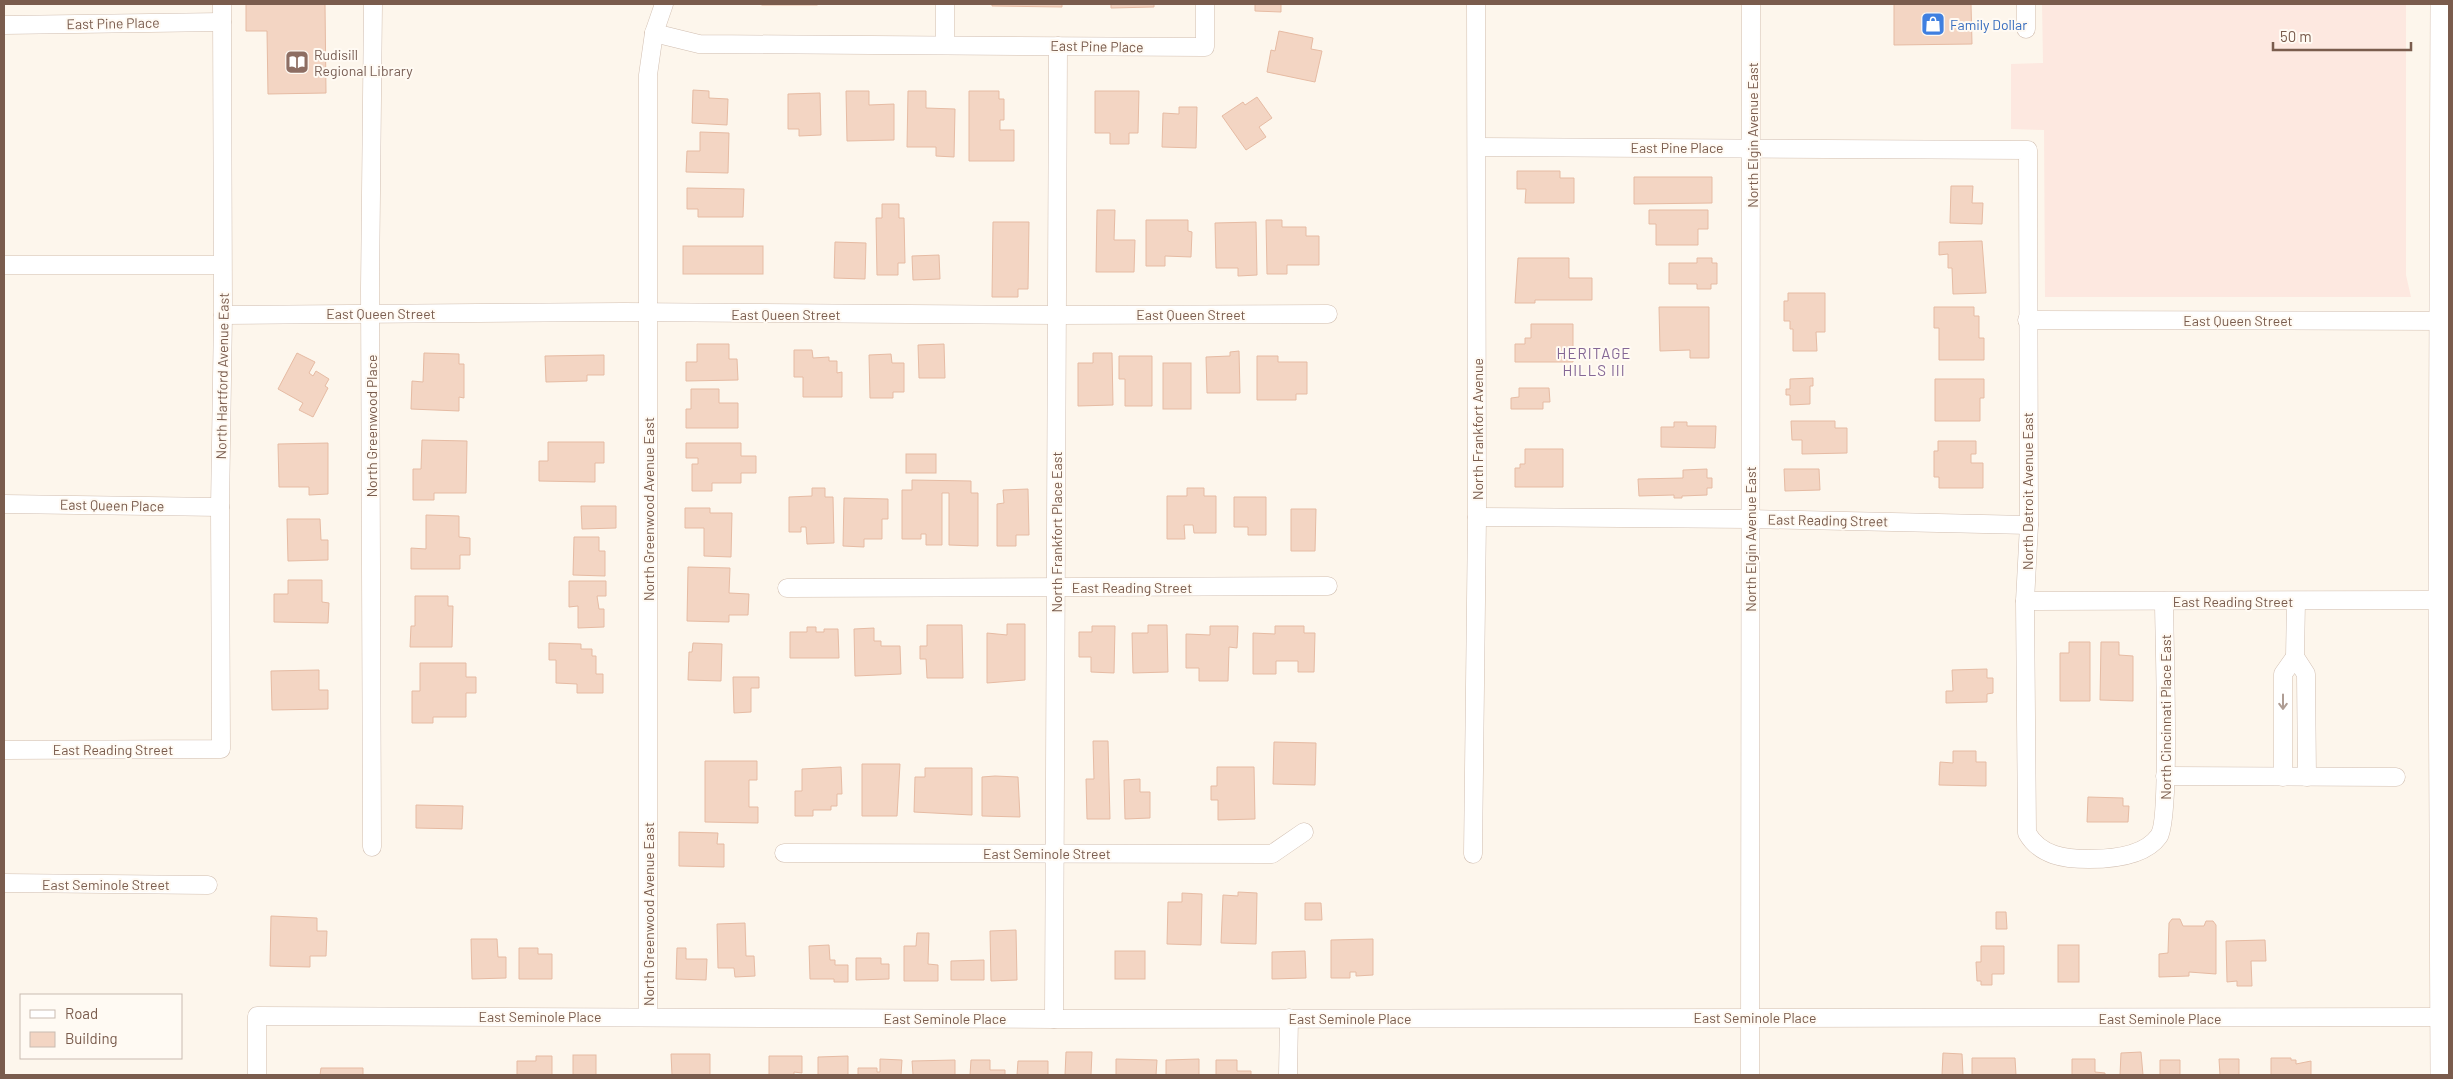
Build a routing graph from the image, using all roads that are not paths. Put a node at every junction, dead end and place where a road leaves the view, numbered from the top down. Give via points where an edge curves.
1 (222, 4) edge
2 (373, 4) edge
3 (664, 4) edge
4 (945, 4) edge
5 (1205, 4) edge
6 (1476, 4) edge
7 (1751, 4) edge
8 (2026, 4) edge
9 (2443, 4) edge
10 (222, 22) junction
11 (4, 25) edge
12 (2026, 29) dead end
13 (654, 34) junction
14 (945, 45) junction
15 (1058, 46) junction
16 (1477, 147) junction
17 (1752, 147) junction
18 (2028, 150) joint
19 (4, 265) edge
20 (222, 265) junction
21 (370, 313) junction
22 (648, 313) junction
23 (1328, 314) dead end
24 (223, 315) junction
25 (1058, 315) junction
26 (2027, 320) junction
27 (2445, 320) edge
28 (4, 504) edge
29 (220, 507) junction
30 (1477, 517) junction
31 (1750, 519) junction
32 (2028, 524) junction
33 (1328, 586) dead end
34 (1056, 587) junction
35 (787, 588) dead end
36 (2296, 600) junction
37 (2441, 600) junction
38 (2025, 601) junction
39 (2164, 601) junction
40 (2295, 657) junction
41 (222, 749) joint
42 (4, 750) edge
43 (2165, 776) junction
44 (2283, 777) junction
45 (2307, 777) junction
46 (2396, 778) dead end
47 (1304, 832) dead end
48 (2161, 834) joint
49 (372, 847) dead end
50 (784, 853) dead end
51 (1056, 853) junction
52 (1473, 854) dead end
53 (2446, 871) edge
54 (4, 883) edge
55 (208, 885) dead end
56 (648, 1017) junction
57 (1750, 1017) junction
58 (2442, 1017) junction
59 (1289, 1018) junction
60 (1054, 1019) junction
61 (257, 1075) edge
62 (1288, 1075) edge
63 (1750, 1075) edge
64 (2443, 1075) edge

1 - 10 street, North Hartford Avenue East
2 - 21 street, North Greenwood Place
3 - 13 street, North Greenwood Avenue East
4 - 14 street
5 - 15 street, East Pine Place via 1206,48
6 - 16 street, North Frankfort Avenue
7 - 17 street, North Elgin Avenue East
8 - 12 street
9 - 27 main road
10 - 11 street, East Pine Place
10 - 20 street, North Hartford Avenue East
13 - 14 street, East Pine Place via 699,44
13 - 22 street, North Greenwood Avenue East via 648,74
14 - 15 street, East Pine Place
15 - 25 street, North Frankfort Place East
16 - 17 street, East Pine Place
16 - 30 street, North Frankfort Avenue
17 - 18 street, East Pine Place
17 - 31 street, North Elgin Avenue East
18 - 26 street, North Detroit Avenue East
19 - 20 street
20 - 24 street, North Hartford Avenue East
21 - 22 street, East Queen Street
21 - 24 street, East Queen Street
21 - 49 street, North Greenwood Place
22 - 25 street, East Queen Street
22 - 56 street, North Greenwood Avenue East
23 - 25 street, East Queen Street
24 - 29 street, North Hartford Avenue East
25 - 34 street, North Frankfort Place East
26 - 27 street, East Queen Street
26 - 32 street, North Detroit Avenue East
27 - 37 main road
28 - 29 street, East Queen Place
29 - 41 street, North Hartford Avenue East
30 - 31 street, East Reading Street
30 - 52 street, North Frankfort Avenue
31 - 32 street, East Reading Street
31 - 57 street, North Elgin Avenue East
32 - 38 street, North Detroit Avenue East
33 - 34 street, East Reading Street
34 - 35 street, East Reading Street
34 - 51 street, North Frankfort Place East
36 - 37 street, East Reading Street
36 - 39 street, East Reading Street
36 - 40 street
37 - 53 main road
38 - 39 street, East Reading Street
38 - 48 street, North Detroit Avenue East via 2027,832 2034,844 2071,859 2095,859 2145,850
39 - 43 street, North Cincinnati Place East
40 -> 44 street via 2283,674
40 - 45 street via 2306,674
41 - 42 street, East Reading Street
43 - 44 street
43 - 48 street, North Cincinnati Place East
44 - 45 street
45 - 46 street
47 - 51 street, East Seminole Street via 1272,854
50 - 51 street, East Seminole Street
51 - 60 street, North Frankfort Place East
53 - 58 main road
54 - 55 street, East Seminole Street
56 - 60 street, East Seminole Place
56 - 61 street, East Seminole Place via 257,1016
57 - 58 street, East Seminole Place
57 - 59 street, East Seminole Place
57 - 63 street, North Elgin Avenue East
58 - 64 main road
59 - 60 street, East Seminole Place
59 - 62 street

